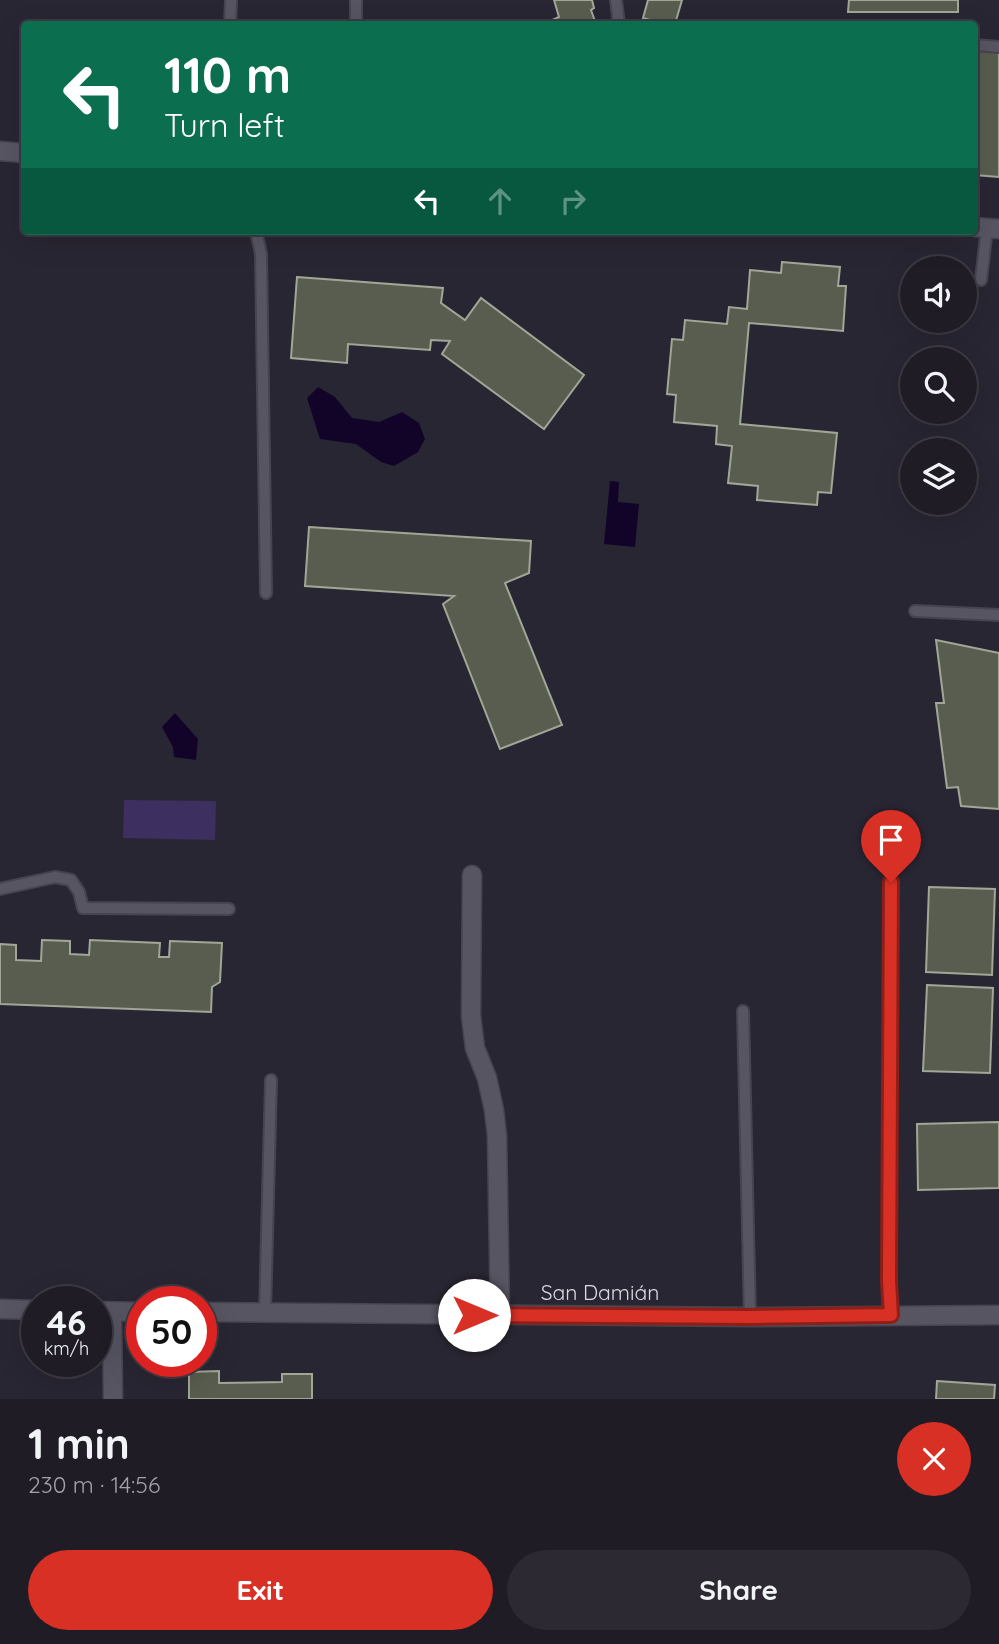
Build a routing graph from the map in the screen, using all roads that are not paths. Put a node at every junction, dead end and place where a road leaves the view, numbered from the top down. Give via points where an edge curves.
1 (231, 0) edge
2 (356, 0) edge
3 (616, 0) edge
4 (230, 21) edge
5 (356, 21) edge
6 (619, 21) edge
7 (978, 46) edge
8 (999, 47) edge
9 (0, 151) edge
10 (21, 153) edge
11 (987, 228) edge
12 (257, 235) edge
13 (981, 280) dead end
14 (266, 593) dead end
15 (915, 611) dead end
16 (999, 615) edge
17 (472, 875) dead end
18 (891, 882) dead end
19 (0, 889) edge
20 (229, 909) dead end
21 (743, 1011) dead end
22 (271, 1080) dead end
23 (0, 1309) edge
24 (21, 1310) edge
25 (217, 1312) edge
26 (265, 1313) junction
27 (500, 1315) junction
28 (891, 1315) junction
29 (999, 1315) edge
30 (750, 1317) junction
31 (111, 1377) edge
32 (113, 1399) edge

1 - 4 lane
2 - 5 lane
3 - 6 lane
7 - 8 lane
9 - 10 main road
11 - 13 lane
12 - 14 lane via 261,254
15 - 16 lane
17 - 27 main road via 471,1016 497,1136
18 - 28 lane
19 - 20 lane via 55,877 71,880 83,908
21 - 30 lane
22 - 26 lane
23 - 24 main road
25 - 26 main road, San Damián
26 - 27 main road, San Damián
27 - 30 main road, San Damián
28 - 29 main road, San Damián
28 - 30 main road, San Damián
31 - 32 main road

